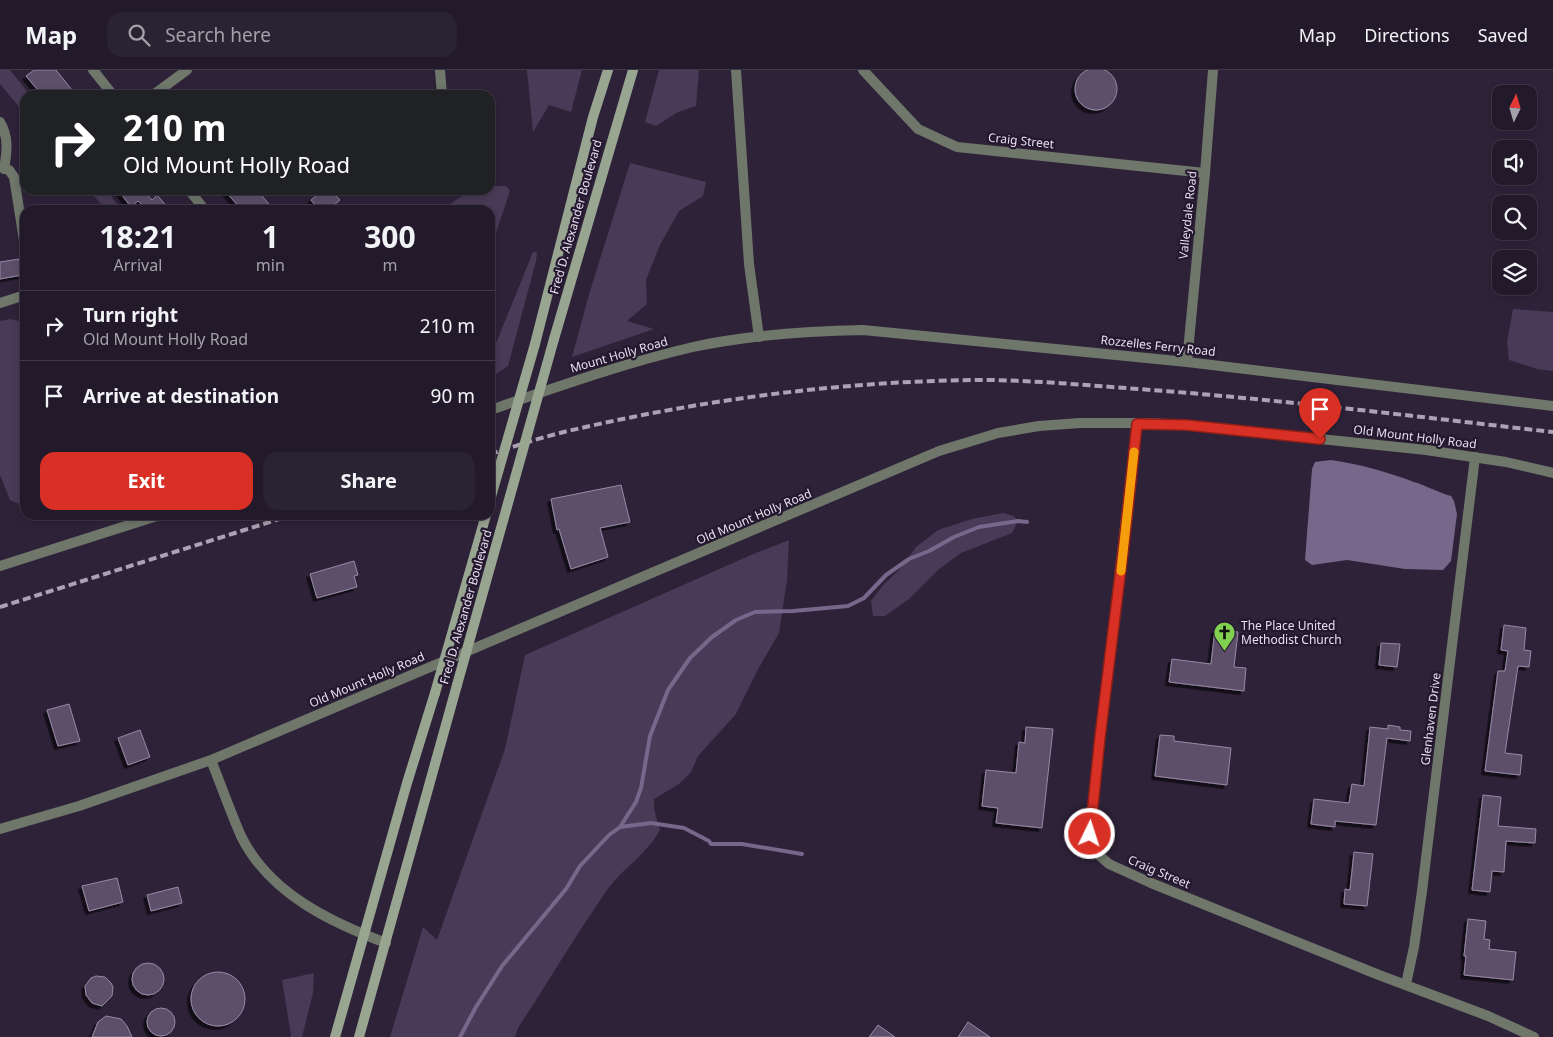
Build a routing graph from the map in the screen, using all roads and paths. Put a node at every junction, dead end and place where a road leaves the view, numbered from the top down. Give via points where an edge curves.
1 (93, 70) edge
2 (187, 70) edge
3 (440, 70) edge
4 (608, 70) edge
5 (633, 70) edge
6 (736, 70) edge
7 (863, 70) edge
8 (1213, 70) edge
9 (109, 90) edge
10 (160, 90) edge
11 (442, 90) edge
12 (0, 122) edge
13 (2, 168) edge
14 (1205, 173) junction
15 (193, 195) edge
16 (201, 205) edge
17 (20, 215) edge
18 (20, 297) edge
19 (0, 303) edge
20 (759, 337) junction
21 (1187, 362) junction
22 (1553, 406) edge
23 (495, 408) edge
24 (1137, 424) junction
25 (1475, 457) junction
26 (1553, 473) edge
27 (495, 483) edge
28 (144, 520) edge
29 (485, 520) edge
30 (0, 566) edge
31 (211, 760) junction
32 (0, 829) edge
33 (364, 935) junction
34 (386, 943) junction
35 (1406, 984) junction
36 (335, 1037) edge
37 (360, 1037) edge
38 (1534, 1037) edge

1 - 9 street
2 - 10 street
3 - 11 street
4 - 27 main road, Fred D. Alexander Boulevard, bridge
5 - 34 main road, Fred D. Alexander Boulevard, bridge via 554,339
6 - 20 street via 749,264
7 - 14 street, Craig Street via 918,130 957,147
8 - 14 street, Valleydale Road
12 - 13 street via 6,132 8,151
13 - 17 street via 9,170 14,177
14 - 21 street, Valleydale Road
15 - 16 street
18 - 19 street
20 - 21 street, Rozzelles Ferry Road via 809,331 870,331
20 - 23 street, Mount Holly Road via 694,347 645,360
21 - 22 street, Rozzelles Ferry Road
24 - 25 street, Old Mount Holly Road via 1186,425
24 - 31 street, Old Mount Holly Road via 1080,422 1039,426 998,433 939,452
24 - 35 street, Craig Street via 1092,812 1090,834 1093,846 1109,864 1151,883
25 - 26 street, Old Mount Holly Road
25 - 35 street, Glenhaven Drive via 1422,891
28 - 30 street
29 - 33 main road, Fred D. Alexander Boulevard, bridge
31 - 32 street, Old Mount Holly Road via 79,806
31 - 33 street via 242,836 260,865 310,908
33 - 34 street
33 - 36 main road, Fred D. Alexander Boulevard
34 - 37 main road, Fred D. Alexander Boulevard
35 - 38 street, Craig Street

